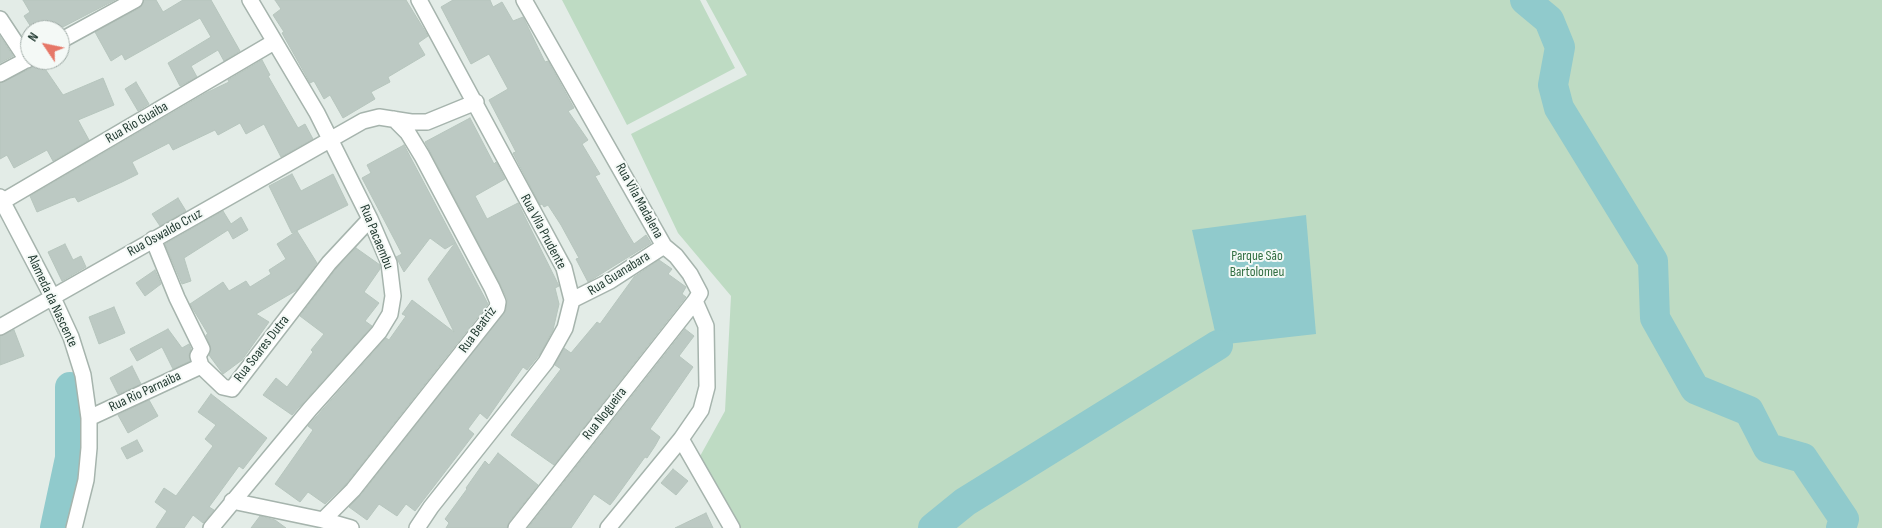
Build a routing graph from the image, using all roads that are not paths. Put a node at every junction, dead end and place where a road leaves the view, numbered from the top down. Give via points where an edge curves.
1 (135, 0) edge
2 (250, 0) edge
3 (419, 0) edge
4 (524, 0) edge
5 (0, 19) edge
6 (70, 36) edge
7 (274, 42) junction
8 (20, 47) edge
9 (20, 64) edge
10 (0, 74) edge
11 (476, 102) junction
12 (394, 119) junction
13 (331, 141) junction
14 (1, 200) edge
15 (370, 219) junction
16 (152, 239) junction
17 (664, 246) junction
18 (53, 298) junction
19 (572, 300) junction
20 (695, 301) junction
21 (0, 327) edge
22 (200, 366) junction
23 (89, 418) junction
24 (682, 439) junction
25 (232, 501) junction
26 (323, 520) junction
27 (74, 528) edge
28 (211, 528) edge
29 (352, 528) edge
30 (417, 528) edge
31 (516, 528) edge
32 (608, 528) edge
33 (732, 528) edge

1 - 6 street
2 - 7 street, Rua Pacaembu
3 - 11 street, Rua Vila Prudente
4 - 17 street, Rua Vila Madalena
5 - 8 street
7 - 13 street, Rua Pacaembu
7 - 14 street, Rua Rio Guaiba
9 - 10 street
11 - 12 street via 427,122
11 - 19 street, Rua Vila Prudente via 517,185 564,268
12 - 13 street via 379,117 363,121
12 - 26 street, Rua Beatriz via 408,132 422,156 498,302 353,490
13 - 15 street, Rua Pacaembu
13 - 16 street, Rua Oswaldo Cruz
14 - 18 street, Alameda da Nascente
15 - 22 street, Rua Soares Dutra via 329,263 232,389 223,387
15 - 25 street, Rua Pacaembu via 389,263 390,314 379,332
16 - 18 street, Rua Oswaldo Cruz
16 - 22 street via 202,349 198,356
17 - 19 street, Rua Guanabara via 610,281
17 - 20 street, Rua Vila Madalena via 690,274 700,293
18 - 21 street, Rua Oswaldo Cruz
18 - 23 street, Alameda da Nascente via 71,337 83,375
19 - 30 street, Rua Vila Prudente via 565,328 546,362
20 - 24 street, Rua Vila Madalena via 706,326 707,387 701,410
20 - 31 street, Rua Nogueira
22 - 23 street, Rua Rio Parnaiba
23 - 27 street, Alameda da Nascente via 86,480
24 - 32 street, Rua Vila Madalena
24 - 33 street
25 - 26 street
25 - 28 street, Rua Pacaembu
26 - 29 street

